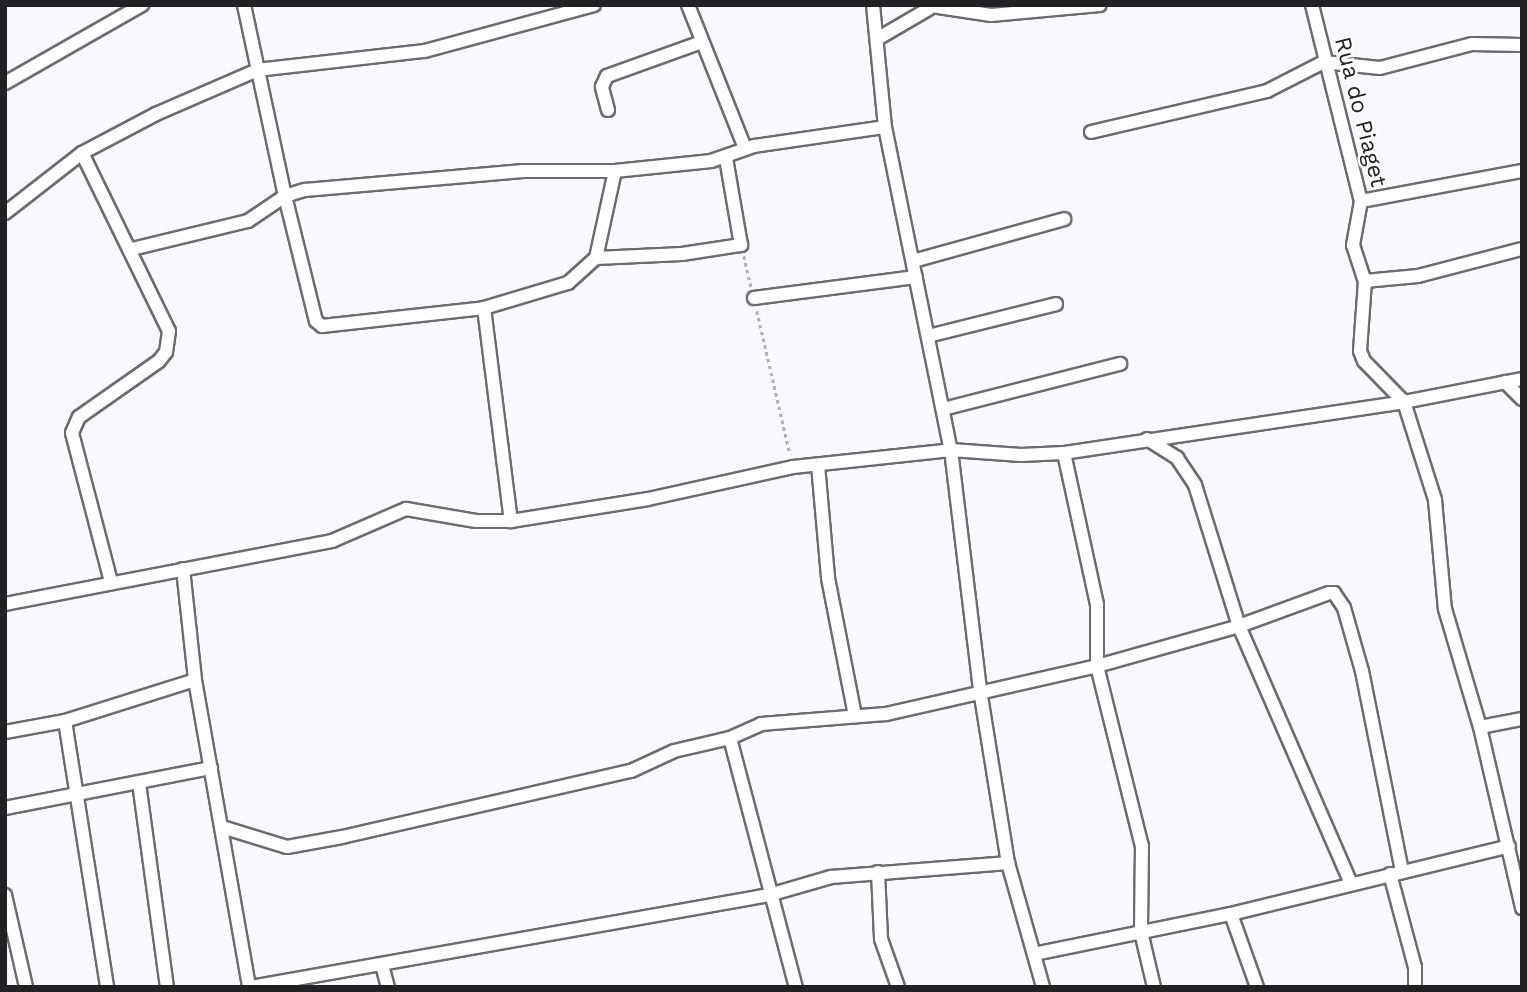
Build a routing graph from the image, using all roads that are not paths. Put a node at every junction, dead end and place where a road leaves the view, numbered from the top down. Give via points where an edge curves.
1 (142, 5) edge
2 (244, 5) edge
3 (594, 5) edge
4 (688, 5) edge
5 (873, 5) edge
6 (1100, 5) edge
7 (1312, 5) edge
8 (928, 7) edge
9 (877, 39) junction
10 (702, 42) junction
11 (1522, 45) edge
12 (1324, 62) junction
13 (257, 70) junction
14 (5, 83) edge
15 (608, 110) dead end
16 (885, 127) junction
17 (1091, 132) dead end
18 (745, 148) junction
19 (82, 153) junction
20 (726, 158) junction
21 (615, 171) junction
22 (1521, 174) edge
23 (285, 196) junction
24 (1361, 201) junction
25 (5, 213) edge
26 (1064, 219) dead end
27 (132, 249) junction
28 (1522, 249) edge
29 (596, 258) junction
30 (913, 261) junction
31 (916, 277) junction
32 (1365, 281) junction
33 (754, 298) road end
34 (1056, 304) dead end
35 (484, 308) junction
36 (928, 335) junction
37 (1120, 364) dead end
38 (1522, 379) edge
39 (1504, 382) junction
40 (1522, 399) edge
41 (1404, 402) junction
42 (943, 410) junction
43 (1147, 439) junction
44 (951, 450) junction
45 (1064, 453) junction
46 (818, 465) junction
47 (511, 521) junction
48 (183, 569) junction
49 (111, 582) junction
50 (5, 604) edge
51 (1239, 626) junction
52 (1097, 666) junction
53 (195, 680) junction
54 (979, 690) junction
55 (855, 716) junction
56 (1522, 719) edge
57 (65, 721) junction
58 (1480, 727) junction
59 (5, 732) edge
60 (730, 738) junction
61 (211, 768) junction
62 (139, 783) junction
63 (77, 795) junction
64 (5, 808) edge
65 (222, 827) junction
66 (1509, 846) junction
67 (1008, 863) junction
68 (1518, 869) edge
69 (878, 872) junction
70 (1396, 873) junction
71 (1351, 884) junction
72 (768, 895) junction
73 (5, 898) edge
74 (1522, 908) edge
75 (1231, 914) junction
76 (1141, 932) junction
77 (1034, 954) junction
78 (382, 965) junction
79 (275, 985) edge
80 (26, 987) edge
81 (107, 987) edge
82 (167, 987) edge
83 (250, 987) edge
84 (388, 987) edge
85 (796, 987) edge
86 (898, 987) edge
87 (1043, 987) edge
88 (1154, 987) edge
89 (1257, 987) edge
90 (1415, 987) edge

1 - 14 street
2 - 13 street
3 - 13 street via 425,51
4 - 10 street
5 - 9 street
6 - 8 street via 991,15
7 - 12 street, Rua do Piaget
8 - 9 street
9 - 16 street
10 - 15 street via 612,73 602,87
10 - 18 street
11 - 12 street via 1472,44 1380,68
12 - 17 street via 1267,91
12 - 24 street, Rua do Piaget
13 - 19 street via 156,114
13 - 23 street
16 - 18 street
16 - 30 street
18 - 20 street
19 - 25 street
19 - 27 street
20 - 21 street
20 - 29 street via 741,245 682,254
21 - 23 street via 523,171 305,190
21 - 29 street
22 - 24 street
23 - 27 street via 248,221
23 - 35 street via 321,326
24 - 32 street, Rua do Piaget via 1353,245
26 - 30 street
27 - 49 street via 169,331 166,352 79,417 72,433
28 - 32 street via 1418,276
29 - 35 street via 568,283
30 - 31 street
31 - 33 street
31 - 36 street
32 - 41 street, Rua do Piaget via 1360,351 1364,361
34 - 36 street
35 - 47 street
36 - 42 street
37 - 42 street
38 - 39 street
39 - 40 street
39 - 41 street
41 - 43 street
41 - 58 street, Rua do Piaget via 1435,500 1445,609
42 - 44 street
43 - 45 street
43 - 51 street via 1177,458 1195,485
44 - 45 street via 1021,456
44 - 46 street
44 - 54 street
45 - 52 street via 1097,604
46 - 47 street
46 - 55 street via 828,578
47 - 48 street via 476,521 407,509 332,541
48 - 49 street
48 - 53 street
49 - 50 street
51 - 52 street
51 - 70 street via 1329,593 1339,599 1366,689
51 - 71 street
52 - 54 street
52 - 76 street via 1142,846
53 - 57 street
53 - 61 street
54 - 55 street via 886,714
54 - 67 street
55 - 60 street via 761,724
56 - 58 street
57 - 59 street
57 - 63 street
58 - 66 street, Rua do Piaget
60 - 65 street via 674,751 631,771 305,845 274,845
60 - 72 street
61 - 62 street
61 - 65 street
62 - 63 street
62 - 82 street
63 - 64 street
63 - 81 street
65 - 83 street
66 - 68 street, Rua do Piaget
66 - 70 street
67 - 69 street
67 - 77 street
68 - 74 street, Rua do Piaget
69 - 72 street via 831,877
69 - 86 street via 881,939
70 - 71 street
70 - 90 street
71 - 75 street
72 - 78 street
72 - 85 street
73 - 80 street
75 - 76 street
75 - 89 street
76 - 77 street
76 - 88 street
77 - 87 street
78 - 79 street
78 - 84 street
79 - 83 street

